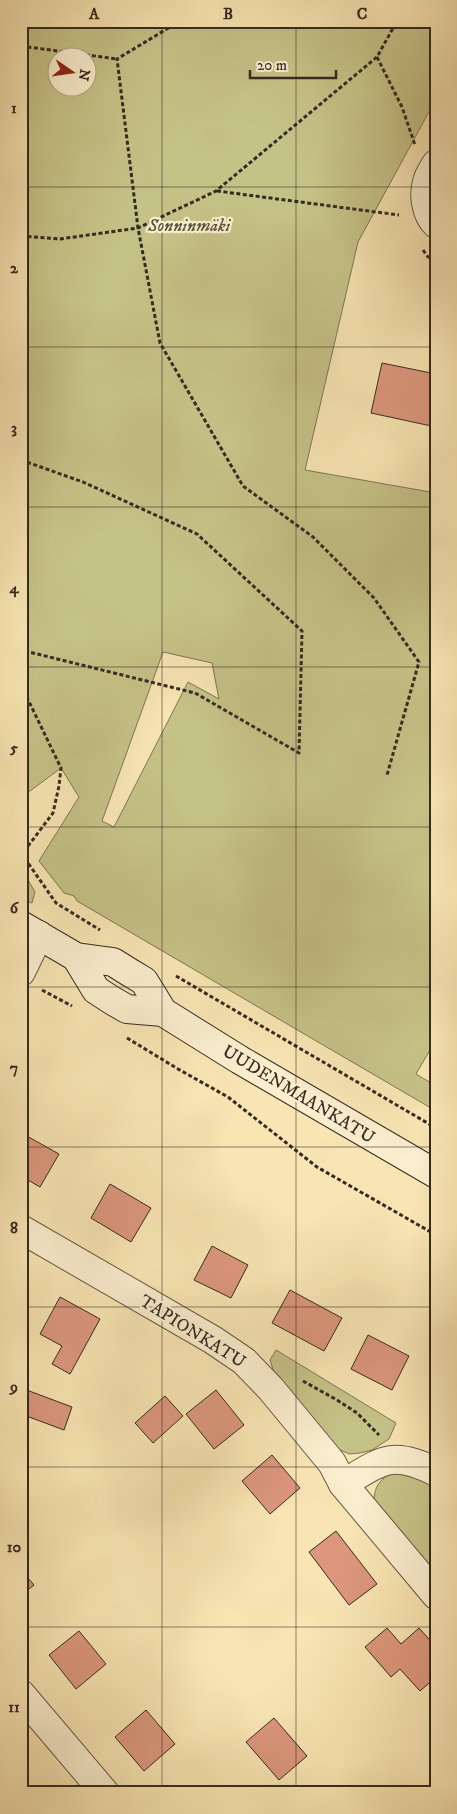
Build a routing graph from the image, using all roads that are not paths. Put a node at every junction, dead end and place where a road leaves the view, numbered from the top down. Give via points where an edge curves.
1 (431, 173) edge
2 (433, 222) edge
3 (30, 930) edge
4 (31, 980) edge
5 (436, 1174) edge
6 (21, 1229) edge
7 (436, 1472) edge
8 (343, 1484) junction
9 (436, 1595) edge
10 (21, 1694) edge
11 (105, 1793) edge

1 - 2 street via 426,204
3 - 4 street
3 - 5 street, UUDENMAANKATU via 76,957 113,962 144,981 163,1012
6 - 8 street, TAPIONKATU via 244,1361 332,1463
7 - 8 street via 418,1462 399,1458 379,1462
8 - 9 street, TAPIONKATU
10 - 11 street

